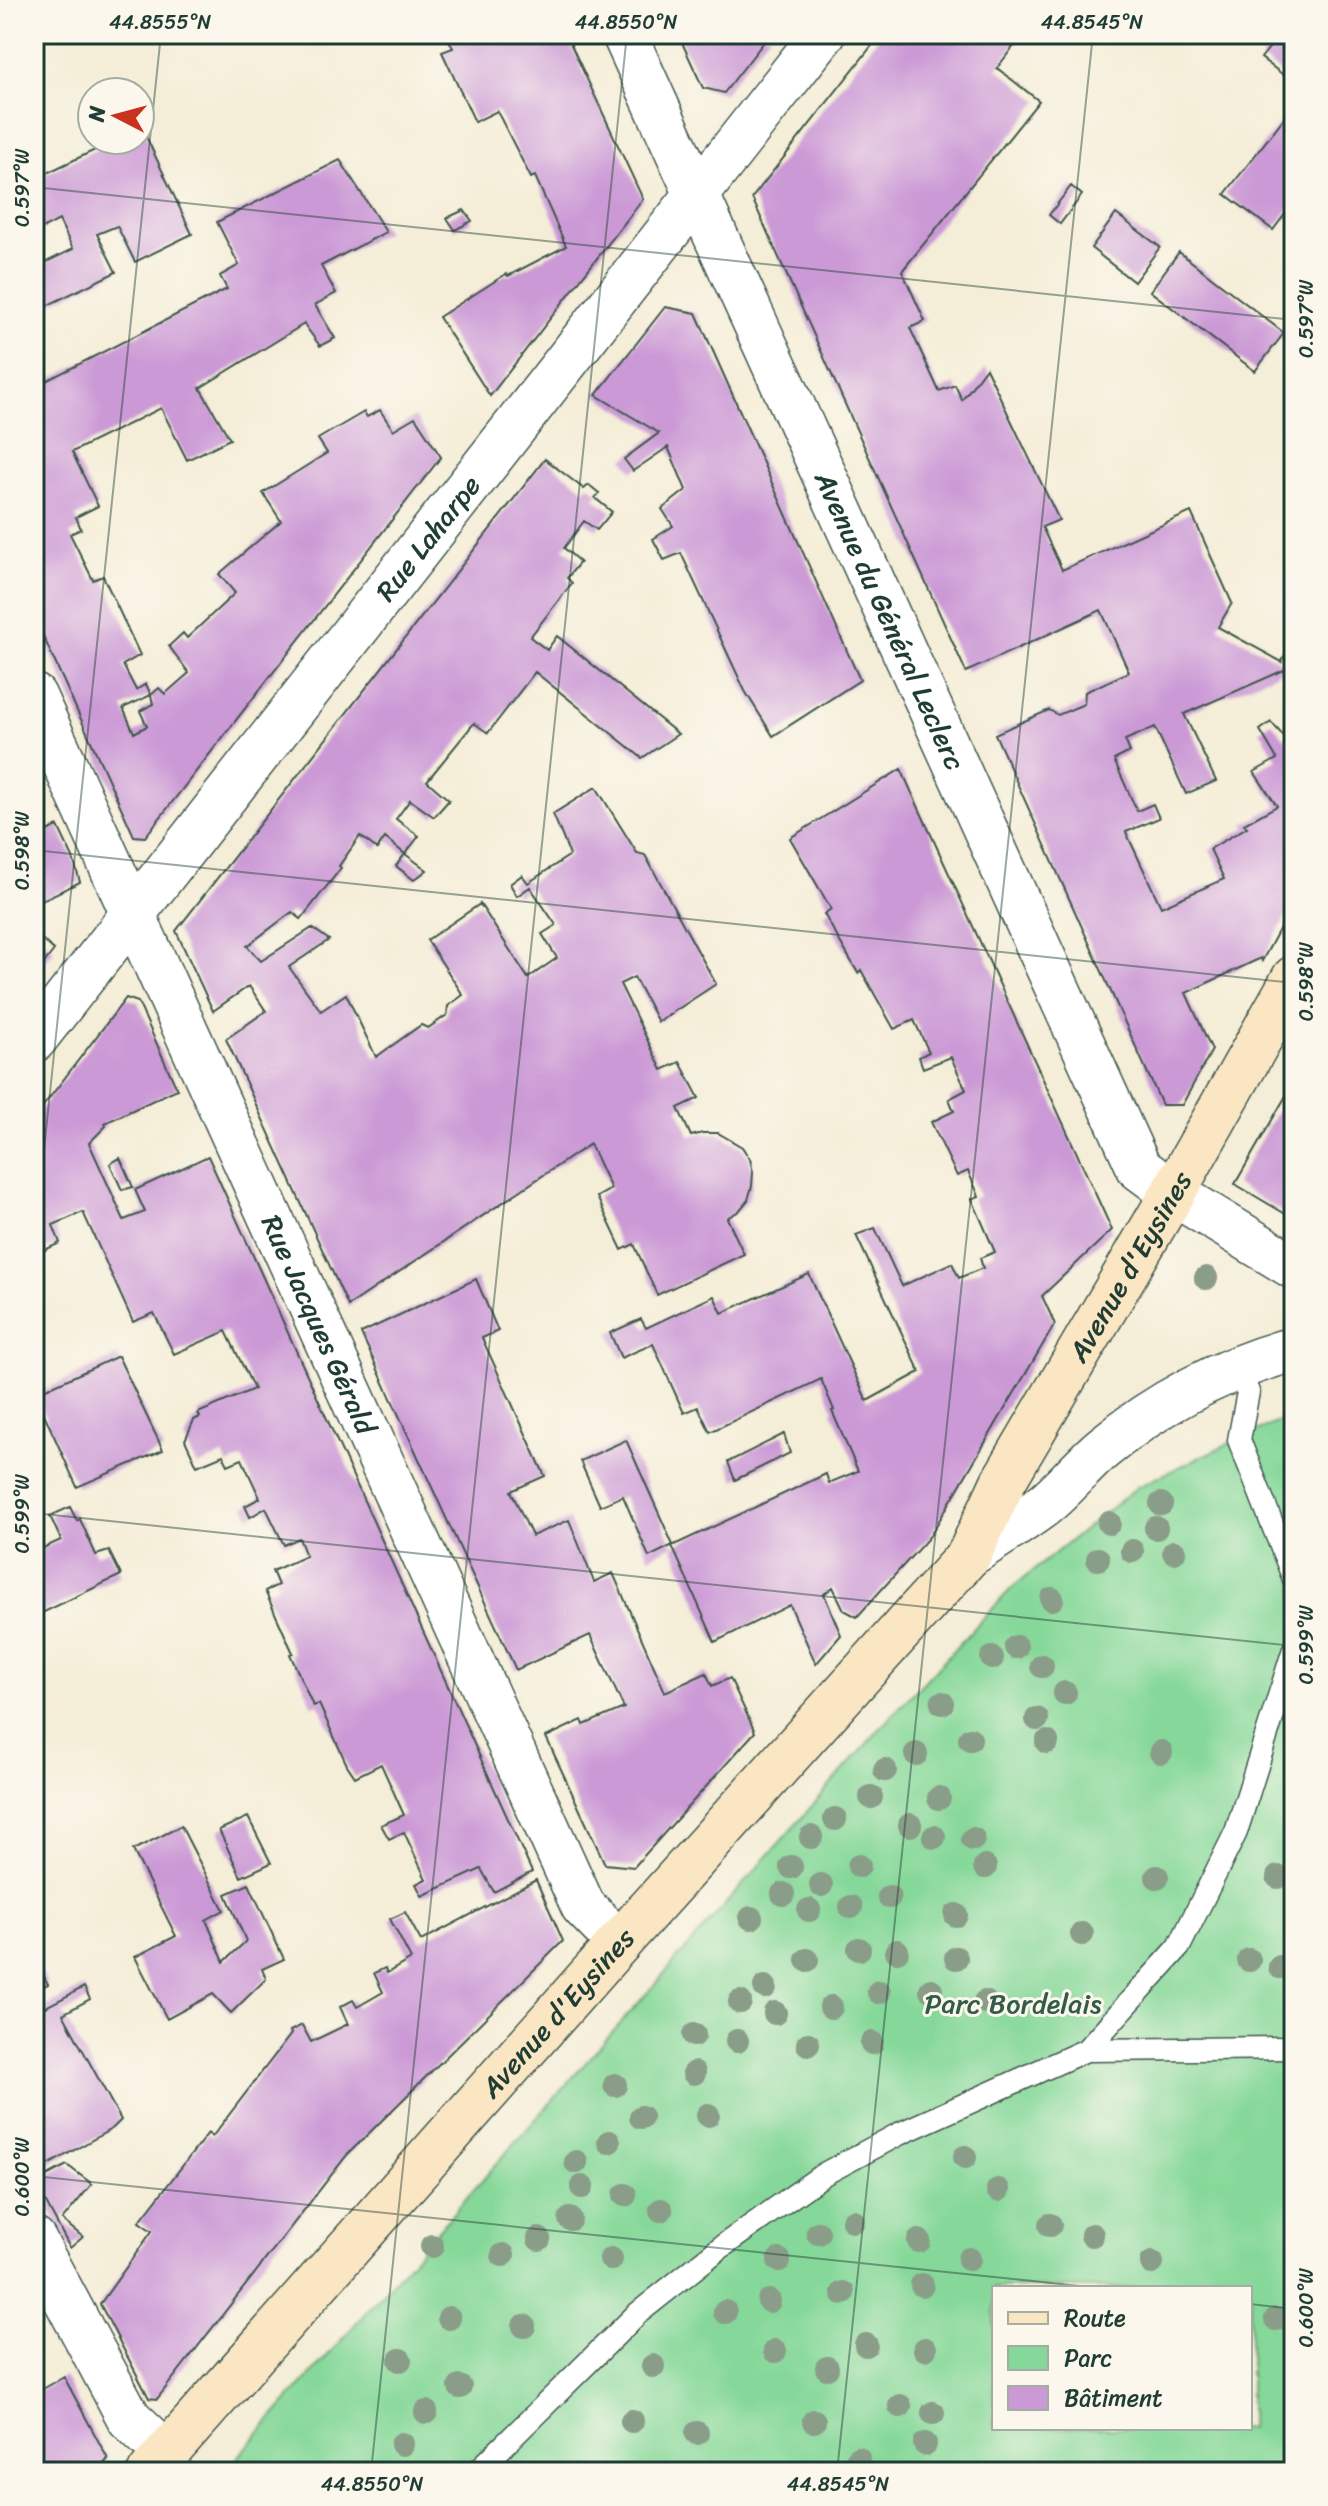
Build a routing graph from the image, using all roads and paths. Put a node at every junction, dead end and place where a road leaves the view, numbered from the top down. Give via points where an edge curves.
1 (624, 34) edge
2 (823, 34) edge
3 (697, 193) junction
4 (34, 696) edge
5 (133, 914) junction
6 (1294, 978) edge
7 (34, 1040) edge
8 (1173, 1193) junction
9 (1294, 1267) edge
10 (1294, 1349) edge
11 (1237, 1367) junction
12 (969, 1555) junction
13 (1294, 1579) edge
14 (1294, 1649) edge
15 (619, 1943) junction
16 (1294, 2048) edge
17 (1086, 2050) junction
18 (34, 2240) edge
19 (158, 2462) edge
20 (477, 2472) edge

1 - 3 street, Avenue du Général Leclerc
2 - 3 street, Rue Laharpe
3 - 5 street, Rue Laharpe
3 - 8 street, Avenue du Général Leclerc via 1139,1168
4 - 5 street, Rue Jacques Gérald
5 - 7 street, Rue Laharpe
5 - 15 street, Rue Jacques Gérald via 583,1906
6 - 8 street, Avenue d'Eysines
8 - 9 street, Avenue du Général Leclerc
8 - 12 street, Avenue d'Eysines via 1003,1482
10 - 11 street, Avenue d'Eysines
11 - 12 street, Avenue d'Eysines via 1178,1397 1103,1448 1043,1506
11 - 13 lane via 1248,1392 1239,1440
12 - 15 street, Avenue d'Eysines
14 - 17 lane via 1236,1832 1179,1947
15 - 19 street, Avenue d'Eysines
16 - 17 lane
17 - 20 lane via 899,2134 824,2174 637,2314
18 - 19 street

